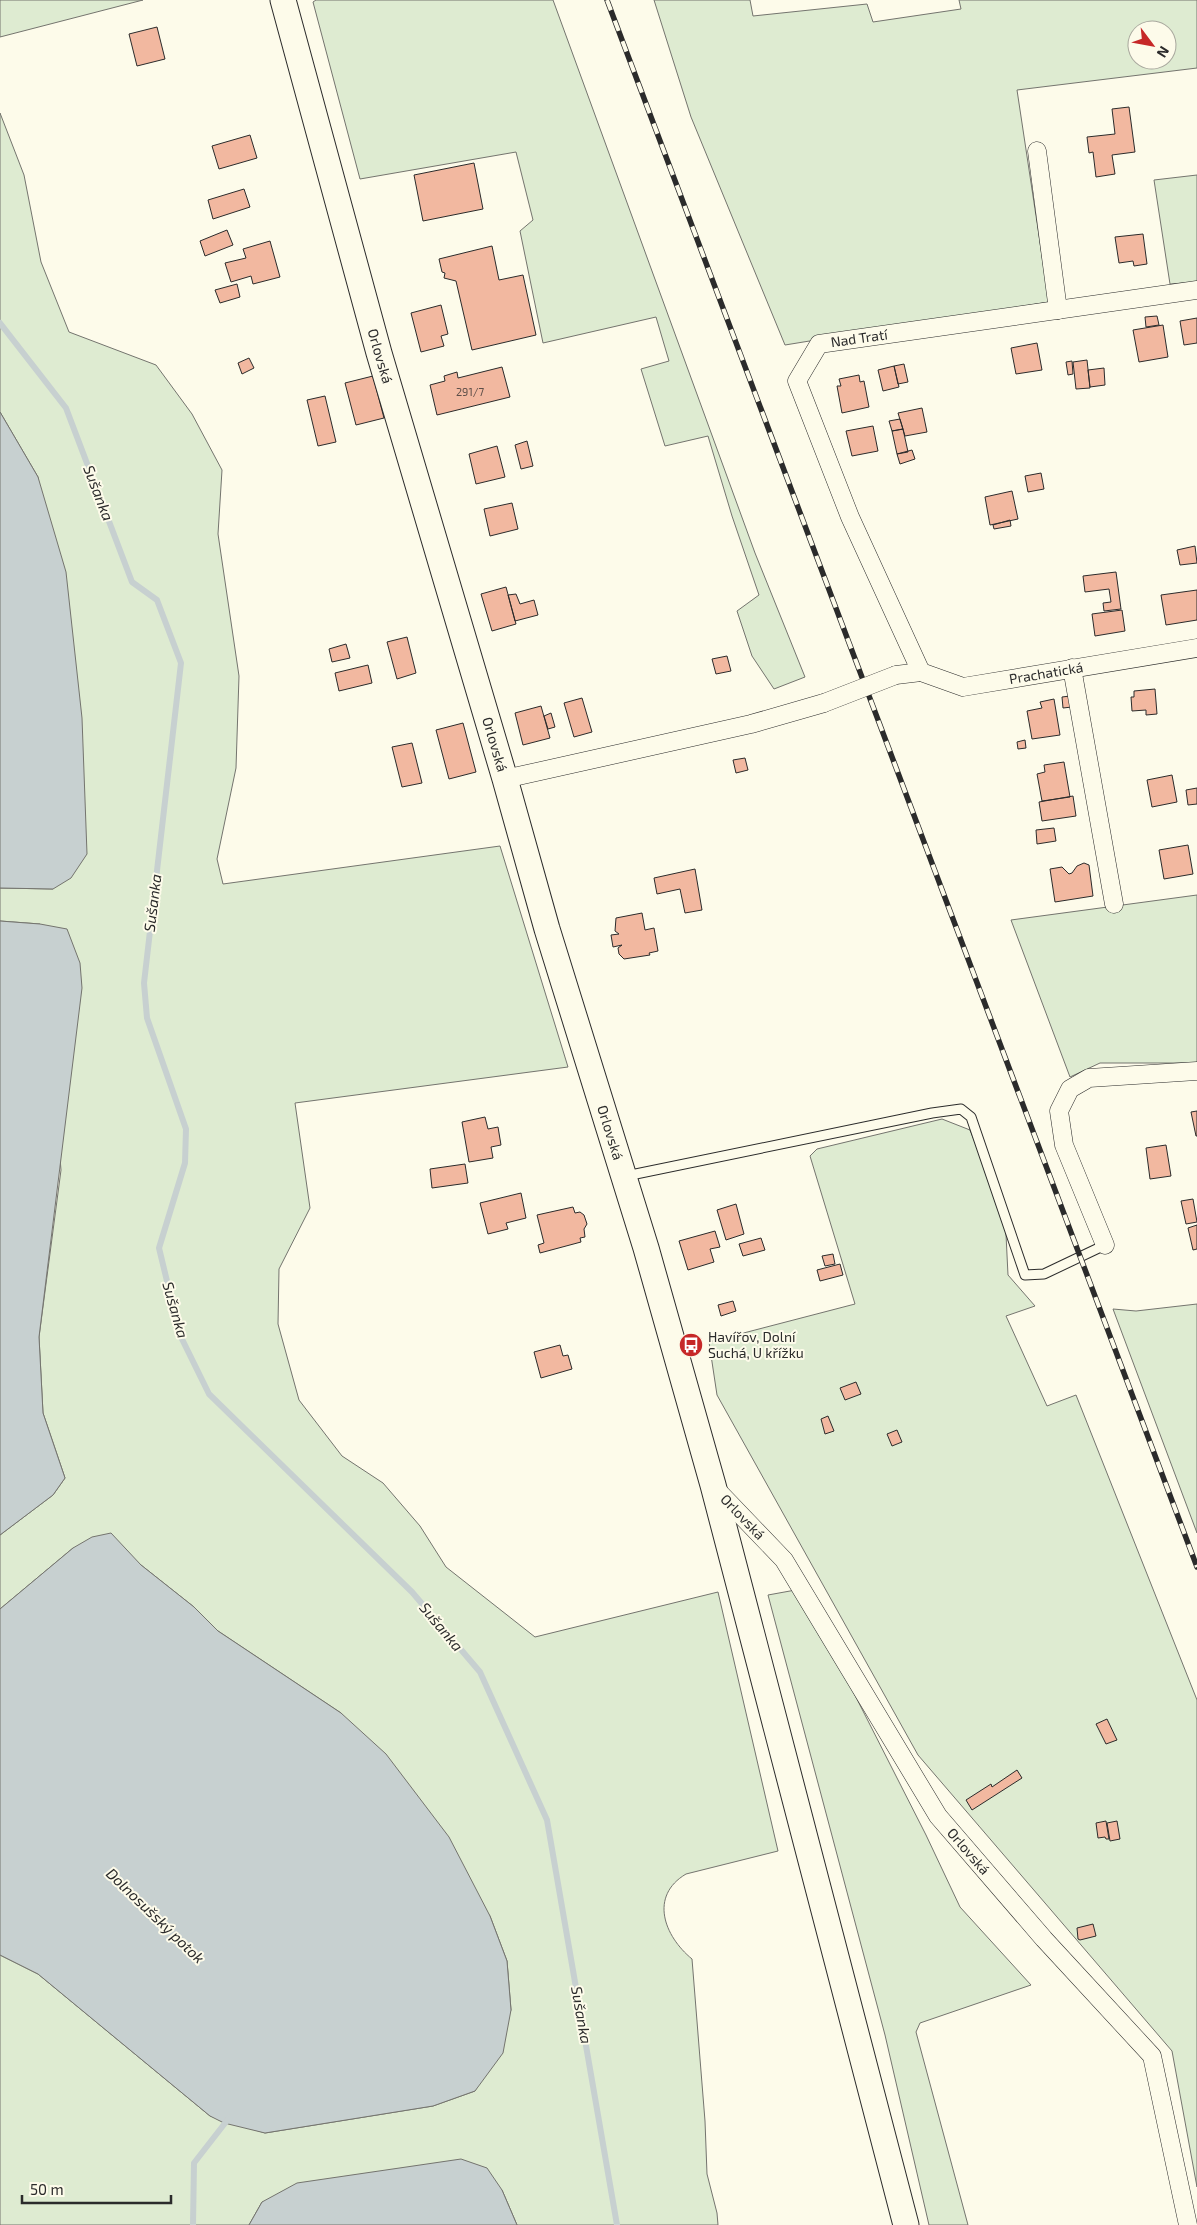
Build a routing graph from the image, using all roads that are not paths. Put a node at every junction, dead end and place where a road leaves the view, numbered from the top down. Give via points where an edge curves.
1 (283, 0) edge
2 (1037, 151) dead end
3 (1197, 290) edge
4 (1058, 310) junction
5 (1197, 648) edge
6 (1072, 668) junction
7 (921, 672) junction
8 (505, 779) junction
9 (1114, 904) dead end
10 (1197, 1070) edge
11 (624, 1177) junction
12 (1105, 1245) joint
13 (713, 1485) junction
14 (906, 2225) edge
15 (1188, 2225) edge

1 - 8 main road, Orlovská via 379,353
2 - 4 street
3 - 4 street, Nad Tratí
4 - 7 street, Nad Tratí via 819,344 797,381 850,517
5 - 6 street, Prachatická
6 - 7 street, Prachatická via 963,687
6 - 9 street
7 - 8 street, Prachatická, bridge via 896,675 824,703 751,724
8 - 11 main road, Orlovská
10 - 12 street via 1089,1078 1070,1089 1059,1111 1064,1145
11 - 12 lane via 960,1109 971,1117 1025,1275 1044,1274
11 - 13 main road, Orlovská
13 - 14 main road, Orlovská
13 - 15 street, Orlovská via 784,1560 938,1816 1044,1940 1152,2056

